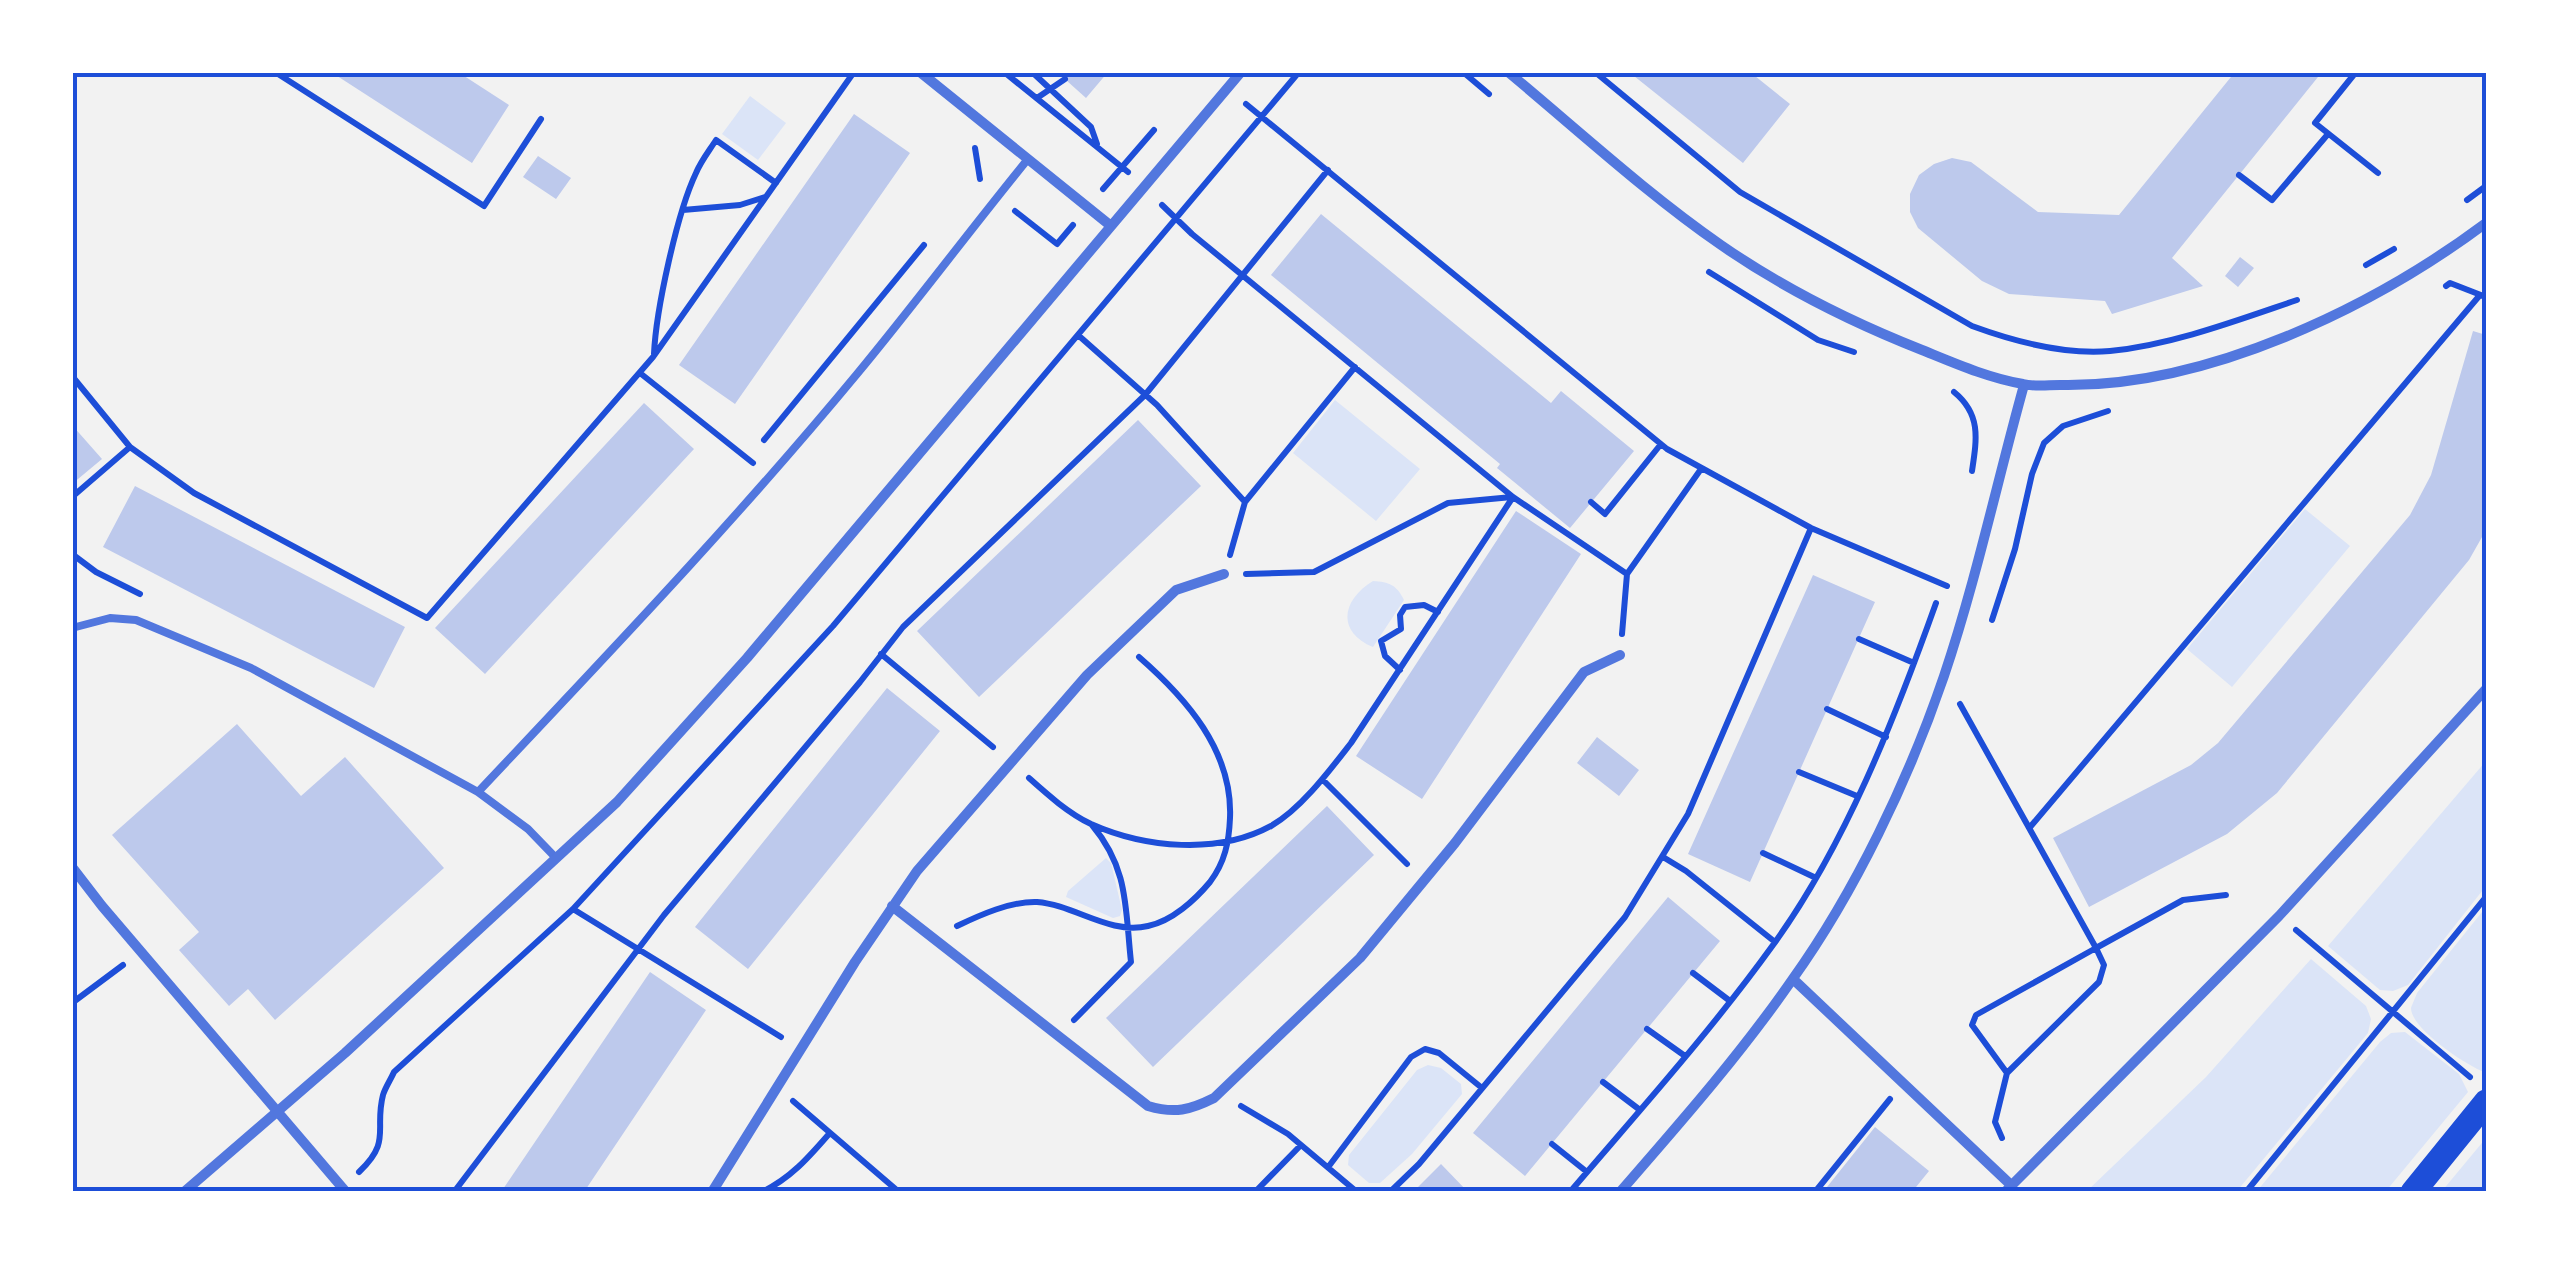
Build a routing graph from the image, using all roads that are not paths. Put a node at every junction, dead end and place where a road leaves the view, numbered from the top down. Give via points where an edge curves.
1 (920, 72) edge
2 (1240, 72) edge
3 (1508, 72) edge
4 (1028, 159) junction
5 (2486, 223) edge
6 (1112, 226) junction
7 (2474, 232) junction
8 (2486, 242) edge
9 (2024, 385) junction
10 (1224, 574) road end
11 (72, 628) edge
12 (1620, 655) road end
13 (2486, 689) edge
14 (478, 792) junction
15 (556, 858) junction
16 (72, 867) edge
17 (892, 906) junction
18 (1793, 979) junction
19 (2486, 1102) edge
20 (276, 1112) junction
21 (2008, 1188) edge
22 (344, 1189) edge
23 (184, 1192) edge
24 (712, 1192) edge
25 (1620, 1192) edge
26 (2413, 1192) edge

1 - 4 street
2 - 6 street
3 - 9 street via 1719,244 1792,290 1875,332
4 - 6 street
4 - 14 lane via 769,476
5 - 7 street
6 - 15 street via 747,658 617,802
7 - 8 street
7 - 9 street via 2330,317 2241,352 2124,382
9 - 18 street via 1944,677 1898,791
10 - 17 street via 1176,590 1088,675
11 - 14 lane via 110,618 136,620 251,668
12 - 17 street via 1584,672 1360,958 1224,1088 1192,1109 1170,1113 1148,1106
13 - 21 street via 2279,916
14 - 15 lane
15 - 20 street
16 - 20 street
17 - 24 street
18 - 21 street
18 - 25 street
19 - 26 main road
20 - 22 street
20 - 23 street

